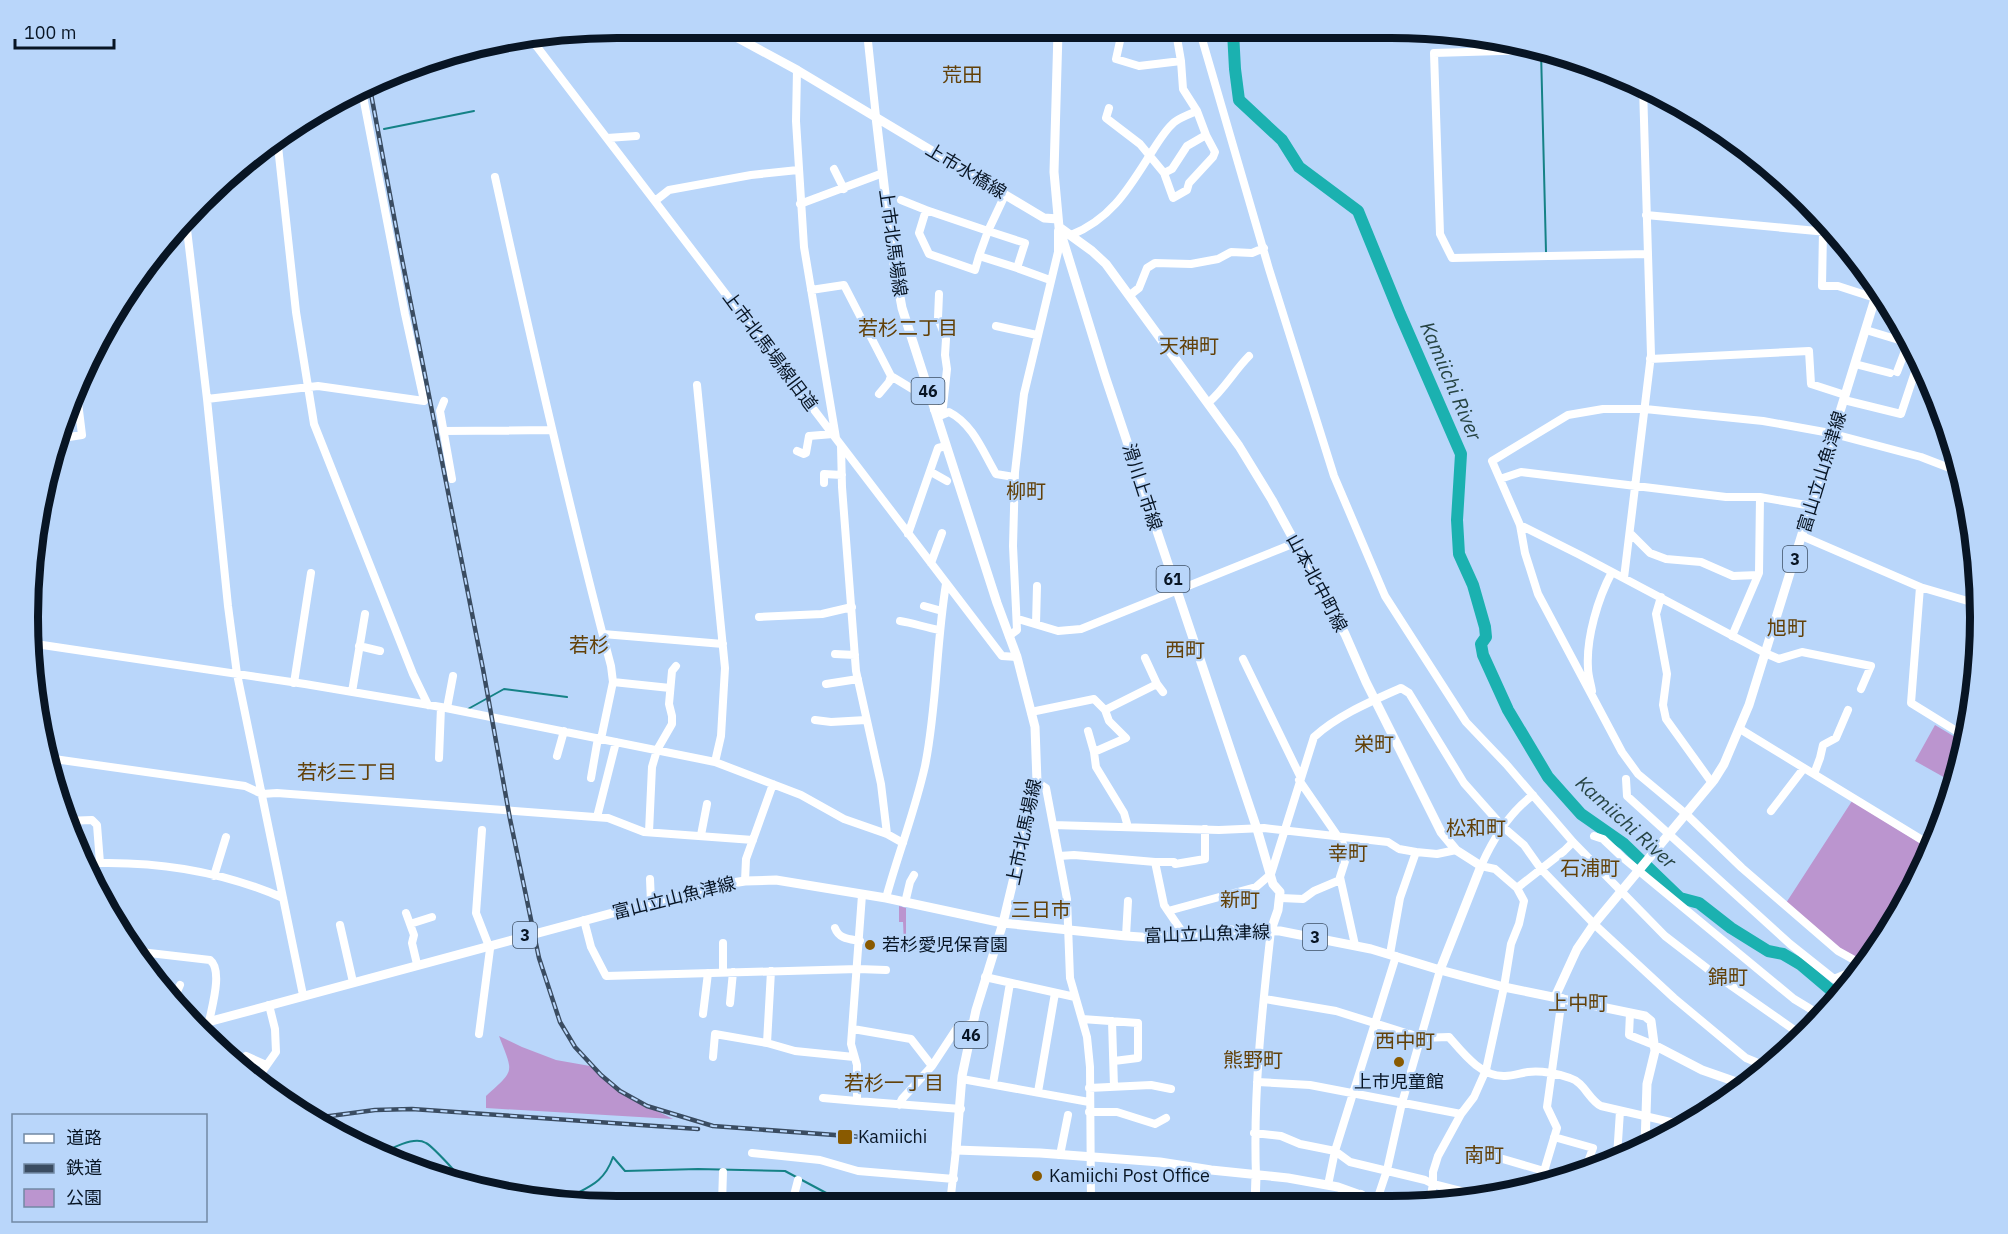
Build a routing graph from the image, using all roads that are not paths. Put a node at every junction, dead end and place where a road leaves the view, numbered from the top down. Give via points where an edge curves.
1 (738, 38) edge
2 (868, 38) edge
3 (1058, 38) edge
4 (1121, 38) edge
5 (1177, 38) edge
6 (1202, 38) edge
7 (534, 43) edge
8 (1512, 51) edge
9 (1181, 61) junction
10 (797, 70) junction
11 (1643, 95) edge
12 (363, 96) edge
13 (1109, 108) dead end
14 (1197, 111) junction
15 (876, 117) junction
16 (1206, 135) junction
17 (636, 136) dead end
18 (607, 138) junction
19 (278, 147) edge
20 (1149, 156) junction
21 (834, 169) dead end
22 (798, 170) junction
23 (883, 173) junction
24 (1164, 173) junction
25 (495, 177) dead end
26 (844, 189) junction
27 (1005, 195) junction
28 (901, 200) dead end
29 (655, 201) junction
30 (800, 204) junction
31 (926, 210) junction
32 (1646, 214) junction
33 (1058, 223) junction
34 (187, 229) edge
35 (988, 231) junction
36 (1823, 231) joint
37 (1263, 248) junction
38 (1647, 254) junction
39 (979, 256) junction
40 (1017, 268) junction
41 (1050, 280) junction
42 (811, 290) junction
43 (1871, 292) edge
44 (939, 294) dead end
45 (1130, 295) junction
46 (1875, 299) edge
47 (996, 326) dead end
48 (1866, 330) junction
49 (1037, 335) junction
50 (1900, 340) edge
51 (1906, 351) edge
52 (1249, 356) dead end
53 (1650, 358) junction
54 (1855, 363) junction
55 (1915, 371) edge
56 (891, 376) junction
57 (697, 385) dead end
58 (307, 387) junction
59 (928, 391) junction
60 (879, 394) dead end
61 (1845, 398) junction
62 (207, 399) junction
63 (444, 402) dead end
64 (1208, 403) junction
65 (78, 405) edge
66 (1645, 409) junction
67 (935, 413) junction
68 (443, 430) junction
69 (552, 430) junction
70 (1834, 434) junction
71 (66, 437) edge
72 (837, 440) junction
73 (946, 446) junction
74 (797, 451) dead end
75 (1951, 469) edge
76 (931, 472) junction
77 (842, 475) junction
78 (1014, 477) junction
79 (452, 479) dead end
80 (1500, 479) junction
81 (947, 481) dead end
82 (824, 483) dead end
83 (1636, 486) junction
84 (1760, 497) junction
85 (1812, 506) junction
86 (1520, 525) junction
87 (942, 533) dead end
88 (1630, 533) junction
89 (908, 534) junction
90 (1803, 536) junction
91 (1295, 543) junction
92 (931, 564) junction
93 (1612, 572) junction
94 (311, 573) dead end
95 (1758, 576) junction
96 (1624, 578) junction
97 (946, 584) junction
98 (1037, 586) dead end
99 (1920, 587) junction
100 (1177, 590) junction
101 (1661, 597) junction
102 (1970, 602) edge
103 (924, 606) dead end
104 (852, 607) junction
105 (942, 611) junction
106 (365, 614) dead end
107 (759, 617) dead end
108 (1018, 619) junction
109 (900, 621) dead end
110 (1036, 624) junction
111 (940, 630) junction
112 (603, 634) junction
113 (1009, 636) junction
114 (1732, 636) junction
115 (39, 644) edge
116 (723, 644) junction
117 (359, 646) junction
118 (380, 651) dead end
119 (1765, 653) junction
120 (836, 654) dead end
121 (855, 655) junction
122 (1017, 657) junction
123 (1145, 658) dead end
124 (1243, 659) dead end
125 (676, 666) dead end
126 (237, 674) junction
127 (453, 676) dead end
128 (858, 679) junction
129 (294, 682) junction
130 (613, 682) junction
131 (826, 684) dead end
132 (1157, 684) junction
133 (670, 688) junction
134 (1861, 689) dead end
135 (352, 692) junction
136 (1163, 692) dead end
137 (1375, 699) junction
138 (1594, 699) junction
139 (428, 705) junction
140 (444, 708) junction
141 (1106, 710) junction
142 (1848, 710) dead end
143 (1031, 712) junction
144 (815, 720) dead end
145 (866, 720) junction
146 (1740, 729) junction
147 (564, 731) junction
148 (1088, 731) dead end
149 (1958, 732) edge
150 (599, 738) junction
151 (616, 742) junction
152 (657, 750) junction
153 (1094, 752) junction
154 (556, 756) dead end
155 (439, 758) dead end
156 (55, 759) edge
157 (715, 762) junction
158 (1804, 768) junction
159 (1814, 774) junction
160 (591, 778) dead end
161 (1300, 778) junction
162 (1626, 779) dead end
163 (1037, 782) junction
164 (1712, 783) junction
165 (773, 784) junction
166 (262, 794) junction
167 (1533, 795) junction
168 (707, 804) dead end
169 (1771, 811) dead end
170 (1686, 815) junction
171 (597, 817) junction
172 (75, 821) edge
173 (1053, 825) junction
174 (1503, 826) junction
175 (1128, 827) junction
176 (1205, 829) junction
177 (1257, 829) junction
178 (482, 830) dead end
179 (1284, 830) junction
180 (649, 832) junction
181 (887, 834) junction
182 (701, 836) junction
183 (1594, 836) dead end
184 (226, 837) dead end
185 (1337, 837) junction
186 (753, 840) junction
187 (1573, 842) junction
188 (1925, 842) edge
189 (903, 843) junction
190 (1456, 850) junction
191 (1416, 852) junction
192 (1059, 855) junction
193 (1155, 862) junction
194 (100, 863) junction
195 (93, 864) edge
196 (1481, 866) junction
197 (1541, 869) junction
198 (1270, 874) junction
199 (914, 875) dead end
200 (214, 876) junction
201 (650, 879) dead end
202 (1340, 880) junction
203 (745, 881) junction
204 (1517, 888) junction
205 (1622, 891) junction
206 (862, 895) junction
207 (283, 898) junction
208 (886, 898) junction
209 (1281, 898) junction
210 (1128, 901) dead end
211 (651, 902) junction
212 (905, 903) junction
213 (1168, 910) junction
214 (406, 913) dead end
215 (432, 917) dead end
216 (584, 920) junction
217 (1003, 923) junction
218 (410, 924) junction
219 (1594, 924) junction
220 (340, 925) dead end
221 (835, 928) dead end
222 (1271, 930) junction
223 (1069, 931) junction
224 (1126, 936) junction
225 (1182, 936) junction
226 (860, 941) junction
227 (723, 943) dead end
228 (490, 945) junction
229 (1355, 945) junction
230 (145, 952) edge
231 (1393, 955) junction
232 (1857, 962) edge
233 (417, 964) junction
234 (858, 969) junction
235 (886, 970) dead end
236 (1440, 970) junction
237 (771, 971) junction
238 (723, 972) junction
239 (733, 972) junction
240 (708, 973) junction
241 (1849, 973) edge
242 (985, 977) junction
243 (1834, 979) junction
244 (353, 982) junction
245 (1010, 983) junction
246 (1841, 983) edge
247 (180, 985) dead end
248 (1504, 987) junction
249 (176, 993) edge
250 (1055, 993) junction
251 (303, 995) junction
252 (1076, 997) junction
253 (1558, 998) junction
254 (1265, 999) junction
255 (730, 1003) dead end
256 (269, 1005) junction
257 (1630, 1012) junction
258 (1815, 1012) edge
259 (704, 1014) dead end
260 (1082, 1019) junction
261 (209, 1022) junction
262 (1112, 1022) junction
263 (204, 1023) edge
264 (973, 1023) junction
265 (1376, 1024) junction
266 (853, 1029) junction
267 (1796, 1031) edge
268 (480, 1034) dead end
269 (1420, 1038) junction
270 (767, 1043) junction
271 (1654, 1045) junction
272 (246, 1056) dead end
273 (713, 1057) dead end
274 (854, 1057) junction
275 (1114, 1061) junction
276 (1760, 1064) edge
277 (266, 1065) junction
278 (932, 1066) junction
279 (1486, 1070) junction
280 (260, 1074) edge
281 (1552, 1074) junction
282 (962, 1079) junction
283 (1257, 1082) junction
284 (1737, 1082) edge
285 (993, 1084) junction
286 (1114, 1087) junction
287 (1089, 1088) junction
288 (1171, 1089) dead end
289 (1038, 1092) junction
290 (1353, 1094) junction
291 (823, 1098) dead end
292 (857, 1101) junction
293 (1089, 1102) junction
294 (1402, 1103) junction
295 (899, 1105) junction
296 (961, 1109) junction
297 (1620, 1111) junction
298 (1089, 1112) junction
299 (1461, 1114) junction
300 (1068, 1115) dead end
301 (1646, 1117) junction
302 (1166, 1118) dead end
303 (1674, 1123) edge
304 (1254, 1132) junction
305 (1554, 1137) junction
306 (1645, 1138) edge
307 (956, 1150) junction
308 (1472, 1150) dead end
309 (1617, 1150) edge
310 (1335, 1152) junction
311 (752, 1153) dead end
312 (1060, 1155) junction
313 (1590, 1157) junction
314 (1091, 1159) junction
315 (1595, 1159) edge
316 (1588, 1162) edge
317 (1387, 1170) junction
318 (1544, 1171) junction
319 (723, 1172) dead end
320 (1256, 1176) junction
321 (1542, 1177) edge
322 (954, 1179) junction
323 (798, 1180) dead end
324 (1434, 1184) junction
325 (1328, 1185) junction
326 (1465, 1192) edge
327 (1361, 1194) joint
328 (1432, 1195) edge
329 (722, 1196) edge
330 (794, 1196) edge
331 (951, 1196) edge
332 (1091, 1196) edge
333 (1255, 1196) edge
334 (1366, 1196) edge
335 (1385, 1196) edge

1 - 10 main road
2 - 15 street
3 - 33 main road, 滑川上市線 / 61 via 1054,172
4 - 9 street via 1116,59 1139,66
5 - 9 street
6 - 37 street
7 - 18 street, 上市北馬場線旧道
8 - 38 street via 1434,53 1440,234 1452,258
9 - 14 street via 1184,89
10 - 15 main road
10 - 22 street
11 - 32 street
12 - 58 street via 424,401
13 - 20 street via 1106,118 1140,144
14 - 16 street
14 - 20 street via 1174,122
15 - 23 main road, 上市北馬場線 / 46
15 - 27 main road, 上市水橋線
16 - 24 street via 1187,146 1172,169
16 - 24 street via 1215,152 1187,189 1173,198
17 - 18 street
18 - 29 street, 上市北馬場線旧道
19 - 58 street
20 - 24 street
20 - 33 street via 1125,195 1107,214 1071,235
21 - 26 street
22 - 29 street via 678,188
22 - 30 street
23 - 26 street
23 - 59 main road, 上市北馬場線 / 46 via 902,308
25 - 69 street
26 - 30 street
27 - 33 main road, 上市水橋線
27 - 35 street
28 - 31 street
29 - 72 street, 上市北馬場線旧道
30 - 42 street
31 - 35 street
31 - 39 street via 920,233 928,254 975,270
32 - 36 street
32 - 38 street
33 - 41 street via 1058,252
33 - 45 main road, 山本北中町線 via 1106,264
33 - 100 main road, 滑川上市線 / 61
34 - 62 street
35 - 39 street
35 - 40 street via 1025,243
36 - 43 street via 1822,286
37 - 45 street via 1252,253 1231,252 1191,264 1155,263 1147,268 1139,288
37 - 167 street via 1334,476 1385,596 1466,722
38 - 53 street
39 - 40 street
40 - 41 street
41 - 49 street
42 - 56 street via 844,285
42 - 72 street
44 - 67 street via 938,318 946,339 947,369 943,407
45 - 64 main road, 山本北中町線
46 - 48 main road, 富山立山魚津線 / 3
47 - 49 street
48 - 50 street
48 - 54 main road, 富山立山魚津線 / 3
49 - 78 street via 1024,394
51 - 54 street via 1893,373
52 - 64 street via 1221,393
53 - 61 street via 1809,351 1811,384
53 - 66 street
54 - 61 main road, 富山立山魚津線 / 3
55 - 61 street via 1901,414
56 - 59 street via 919,393
56 - 60 street
57 - 116 street
58 - 62 street
58 - 139 street via 314,424
59 - 67 main road, 上市北馬場線 / 46
61 - 70 main road, 富山立山魚津線 / 3
62 - 126 street
63 - 68 street via 440,411
64 - 91 main road, 山本北中町線 via 1239,446
65 - 71 street via 82,435
66 - 70 street via 1763,421
66 - 80 street via 1603,409 1568,415 1492,461
66 - 83 street
67 - 73 main road, 上市北馬場線 / 46
67 - 78 street via 949,412 962,418 996,474
68 - 69 street
68 - 79 street
69 - 112 street
70 - 75 street
70 - 85 main road, 富山立山魚津線 / 3
72 - 74 street via 809,436 806,453
72 - 77 street
72 - 89 street, 上市北馬場線旧道
73 - 76 street via 938,448
73 - 113 main road, 上市北馬場線 / 46
76 - 81 street
76 - 89 street
77 - 82 street via 824,474
77 - 104 street
78 - 108 street
80 - 83 street via 1521,472
80 - 86 street
83 - 84 street via 1726,497
83 - 88 street
84 - 85 street
84 - 95 street
85 - 90 main road, 富山立山魚津線 / 3
86 - 93 street
86 - 138 street via 1538,594
87 - 92 street
88 - 95 street via 1650,553 1701,562 1733,576
88 - 96 street
89 - 92 street, 上市北馬場線旧道
90 - 99 street
90 - 119 main road, 富山立山魚津線 / 3
91 - 100 street
91 - 137 main road, 山本北中町線
92 - 97 street, 上市北馬場線旧道
93 - 96 street
93 - 138 street via 1600,595 1590,631 1588,667
94 - 129 street
95 - 114 street
96 - 101 street
97 - 105 street
97 - 122 street, 上市北馬場線旧道 via 1002,656
98 - 110 street
99 - 102 street
99 - 149 street via 1911,703
100 - 110 street via 1081,629 1058,631
100 - 177 main road, 滑川上市線 / 61
101 - 114 street
101 - 164 street via 1656,614 1667,674 1663,705 1666,719
103 - 105 street
104 - 107 street via 822,614
104 - 121 street
105 - 111 street
106 - 117 street
108 - 110 street
108 - 113 street via 1017,630
109 - 111 street
111 - 189 street via 925,763
112 - 116 street
112 - 130 street
113 - 122 main road, 上市北馬場線 / 46
114 - 119 street
115 - 126 street
116 - 157 street via 721,736
117 - 118 street
117 - 135 street
119 - 134 street via 1779,658 1802,652 1871,666
119 - 146 main road, 富山立山魚津線 / 3
120 - 121 street
121 - 128 street
122 - 143 main road, 上市北馬場線 / 46
123 - 132 street
124 - 161 street
125 - 133 street
126 - 129 street
126 - 166 street
127 - 140 street
128 - 131 street
128 - 145 street
129 - 135 street
130 - 133 street
130 - 150 street
132 - 136 street
132 - 141 street
133 - 152 street via 672,724
135 - 139 street
137 - 161 street via 1314,737
137 - 174 street via 1401,688 1409,693 1464,783
137 - 190 main road, 山本北中町線 via 1441,832
138 - 170 street via 1638,774
139 - 140 street
140 - 147 street
140 - 155 street
141 - 143 street via 1094,699
141 - 153 street via 1109,721 1126,738
142 - 159 street via 1836,738 1823,745
143 - 163 main road, 上市北馬場線 / 46
144 - 145 street
145 - 181 street via 881,784
146 - 158 street
146 - 164 main road, 富山立山魚津線 / 3
147 - 150 street
147 - 154 street
148 - 153 street
150 - 151 street
150 - 160 street
151 - 152 street
151 - 171 street
152 - 157 street
152 - 180 street via 652,767
153 - 175 street via 1096,767 1124,813
156 - 166 street via 245,786
157 - 165 street
158 - 159 street
158 - 169 street
159 - 188 street
161 - 179 street
161 - 185 street
162 - 243 street via 1627,796
163 - 173 street via 1046,788
163 - 217 main road, 上市北馬場線 / 46
164 - 170 main road, 富山立山魚津線 / 3
165 - 181 street via 844,819
165 - 186 street
166 - 171 street
166 - 207 street
167 - 174 street
167 - 187 street
168 - 182 street
170 - 205 main road, 富山立山魚津線 / 3
170 - 232 street via 1838,951
171 - 180 street
172 - 194 street via 92,820 98,825
173 - 175 street
173 - 192 street
174 - 196 street
174 - 197 street
175 - 176 street
176 - 177 street
176 - 193 street via 1205,859 1175,864
177 - 179 street
177 - 198 main road, 滑川上市線 / 61
178 - 228 street via 476,914
179 - 185 street
179 - 198 street
180 - 182 street
181 - 189 street
182 - 186 street
183 - 258 street via 1603,839 1794,999
184 - 200 street
185 - 191 street via 1388,842
185 - 202 street via 1347,855
186 - 203 street via 746,859
187 - 197 street
187 - 205 street
189 - 208 street
190 - 191 street via 1437,854
190 - 196 main road, 山本北中町線
191 - 231 street via 1400,898
192 - 193 street
192 - 223 street
193 - 213 street
194 - 195 street
194 - 200 street via 144,863
196 - 204 street via 1495,869
196 - 236 main road
197 - 204 street
197 - 219 street
198 - 209 main road, 滑川上市線 / 61
198 - 213 street via 1256,887
199 - 212 street
200 - 207 street via 244,882
201 - 211 street
202 - 209 street via 1303,899
202 - 229 street
203 - 206 main road, 富山立山魚津線 / 3 via 776,880
203 - 211 main road, 富山立山魚津線 / 3
204 - 248 street via 1524,901
205 - 219 main road, 富山立山魚津線 / 3
205 - 267 street via 1665,936
206 - 208 main road, 富山立山魚津線 / 3
206 - 226 street
207 - 251 street
208 - 212 main road, 富山立山魚津線 / 3
209 - 222 main road
210 - 224 street
211 - 216 main road, 富山立山魚津線 / 3
212 - 217 main road, 富山立山魚津線 / 3
213 - 225 street
214 - 218 street
215 - 218 street
216 - 228 main road, 富山立山魚津線 / 3
216 - 240 street via 591,947 606,976
217 - 223 main road, 富山立山魚津線 / 3
217 - 242 main road, 上市北馬場線 / 46
218 - 233 street
219 - 253 main road, 富山立山魚津線 / 3 via 1577,949
219 - 276 street via 1674,998 1746,1058
220 - 244 street
221 - 226 street via 843,938
222 - 225 main road, 富山立山魚津線 / 3
222 - 229 main road, 富山立山魚津線 / 3
222 - 254 street
223 - 224 main road, 富山立山魚津線 / 3
223 - 252 street via 1069,969
224 - 225 main road, 富山立山魚津線 / 3
226 - 234 street
227 - 238 street
228 - 233 main road, 富山立山魚津線 / 3
228 - 268 street
229 - 231 main road, 富山立山魚津線 / 3
230 - 261 street via 210,960 215,964
231 - 236 main road, 富山立山魚津線 / 3
231 - 265 street
233 - 244 main road, 富山立山魚津線 / 3
234 - 235 street
234 - 237 street
234 - 266 street
236 - 248 main road, 富山立山魚津線 / 3
236 - 269 street
237 - 239 street
237 - 270 street
238 - 239 street
238 - 240 street
239 - 255 street
240 - 259 street
241 - 243 street
242 - 245 street
242 - 264 main road, 上市北馬場線 / 46
243 - 246 street
244 - 251 main road, 富山立山魚津線 / 3
245 - 250 street
245 - 285 street
247 - 249 street
248 - 253 main road, 富山立山魚津線 / 3
248 - 279 street
250 - 252 street
250 - 289 street
251 - 256 main road, 富山立山魚津線 / 3
252 - 260 street
253 - 257 main road
253 - 281 street
254 - 265 street via 1336,1011
254 - 283 street
256 - 261 main road, 富山立山魚津線 / 3
256 - 277 street via 276,1052
257 - 271 main road via 1651,1021
257 - 271 street via 1629,1035
260 - 262 street
260 - 287 street via 1087,1037
261 - 263 main road, 富山立山魚津線 / 3
262 - 275 street
262 - 275 street via 1138,1023 1138,1058
264 - 278 street via 957,1028
264 - 282 main road, 上市北馬場線 / 46
265 - 269 street
265 - 290 street
266 - 274 street
266 - 278 street via 911,1039
269 - 279 street via 1449,1037 1475,1065
269 - 294 street
270 - 273 street via 715,1034
270 - 274 street via 795,1051
271 - 284 main road via 1702,1070
271 - 301 main road
272 - 277 street
274 - 292 street
275 - 286 street
277 - 280 street
278 - 295 street
279 - 281 street via 1506,1076
279 - 299 street
281 - 297 street via 1576,1080 1595,1103
281 - 305 street via 1547,1107 1557,1128
282 - 285 street
282 - 296 main road, 上市北馬場線 / 46
283 - 290 street via 1310,1084
283 - 304 street
285 - 289 street
286 - 287 street
286 - 288 street via 1151,1085
287 - 293 street
289 - 293 street
290 - 294 street
290 - 310 street
291 - 292 street
292 - 295 street
293 - 298 street
294 - 299 street
294 - 317 street
295 - 296 street
296 - 307 main road, 上市北馬場線 / 46
297 - 301 street
297 - 309 street
298 - 302 street via 1117,1112 1155,1124
298 - 314 street
299 - 324 street via 1438,1156
300 - 312 street
301 - 303 street
301 - 306 main road
304 - 310 street
304 - 320 street
305 - 313 street via 1593,1148
305 - 318 street
307 - 312 main road
307 - 322 street
308 - 318 street
310 - 317 street via 1350,1162
310 - 325 street
311 - 322 street via 820,1160 858,1171
312 - 314 main road
313 - 315 street
313 - 316 street
314 - 320 main road via 1160,1162
314 - 332 street
317 - 324 street
317 - 335 street
318 - 321 street
319 - 329 street
320 - 325 main road
320 - 333 main road
322 - 331 street
323 - 330 street
324 - 326 street
324 - 328 street
325 - 327 main road
327 - 334 main road

